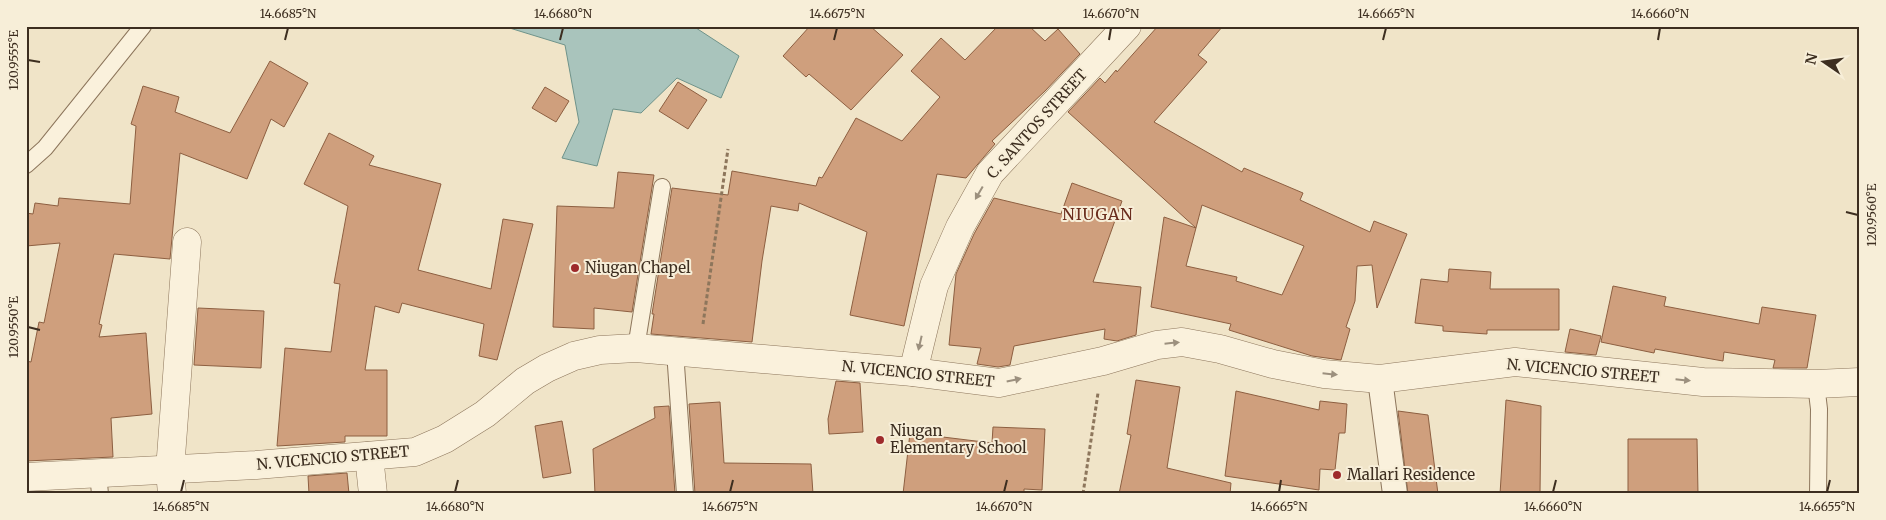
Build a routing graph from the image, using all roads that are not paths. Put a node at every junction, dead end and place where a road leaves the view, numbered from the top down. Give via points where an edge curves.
1 (143, 26) edge
2 (1127, 26) edge
3 (26, 165) edge
4 (662, 187) dead end
5 (187, 242) dead end
6 (636, 348) junction
7 (687, 353) junction
8 (913, 372) junction
9 (1380, 379) junction
10 (1860, 382) edge
11 (1816, 384) junction
12 (369, 456) junction
13 (26, 477) edge
14 (171, 482) edge
15 (99, 483) edge
16 (373, 494) edge
17 (685, 494) edge
18 (1395, 494) edge
19 (1818, 494) edge

1 - 3 lane via 45,148
2 -> 8 street, C. SANTOS STREET via 990,173 960,227 934,286
4 - 6 lane
5 - 14 street
6 - 7 street, N. VICENCIO STREET
6 - 12 street, N. VICENCIO STREET via 600,350 574,356 526,381 485,414 445,439 415,452
7 - 8 street, N. VICENCIO STREET
7 - 17 lane
8 -> 9 street, N. VICENCIO STREET via 999,383 1102,361 1157,345 1182,342 1290,368
9 -> 11 street, N. VICENCIO STREET via 1516,362 1703,382
9 - 18 street
10 - 11 street, N. VICENCIO STREET
11 - 19 lane via 1819,410
12 - 14 street, N. VICENCIO STREET
12 - 16 street
13 - 15 street, N. VICENCIO STREET
14 - 15 street, N. VICENCIO STREET

